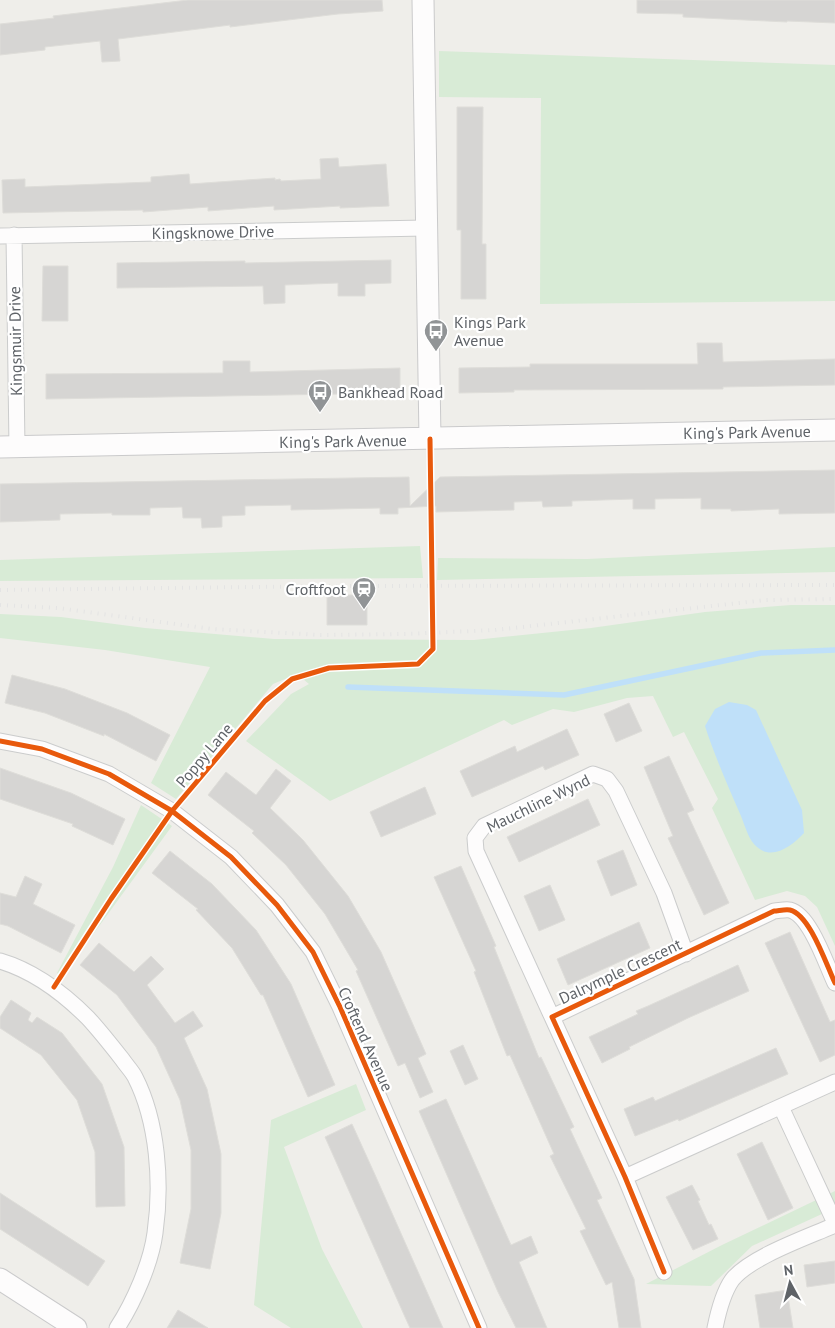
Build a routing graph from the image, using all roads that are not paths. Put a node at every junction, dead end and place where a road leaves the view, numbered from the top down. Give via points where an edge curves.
1 (423, 0) edge
2 (426, 228) junction
3 (7, 236) edge
4 (835, 430) edge
5 (430, 439) junction
6 (8, 447) edge
7 (0, 741) edge
8 (686, 954) junction
9 (0, 961) edge
10 (835, 982) edge
11 (552, 1017) junction
12 (835, 1082) edge
13 (781, 1107) junction
14 (625, 1177) junction
15 (835, 1224) edge
16 (664, 1272) dead end
17 (0, 1279) edge
18 (76, 1328) edge
19 (117, 1328) edge
20 (479, 1328) edge
21 (715, 1328) edge

1 - 2 main road
2 - 3 street, Kingsknowe Drive
2 - 5 main road
3 - 6 street, Kingsmuir Drive
4 - 5 main road, King's Park Avenue
5 - 6 main road, King's Park Avenue
7 - 20 street, Croftend Avenue via 42,749 109,774 172,811 223,851 277,904 313,952 336,999
8 - 10 street, Dalrymple Crescent via 774,911 789,910 809,926
8 - 11 street, Dalrymple Crescent
8 - 11 street, Mauchline Wynd via 664,893 616,790 607,779 593,774 484,826 475,838 476,851
9 - 19 street via 54,987 79,1009 135,1076 147,1108 156,1148 155,1234 143,1276
11 - 14 street, Dalrymple Crescent
12 - 13 street
13 - 14 street
13 - 15 street
14 - 16 street, Dalrymple Crescent
15 - 21 street via 742,1270 732,1281
17 - 18 main road

